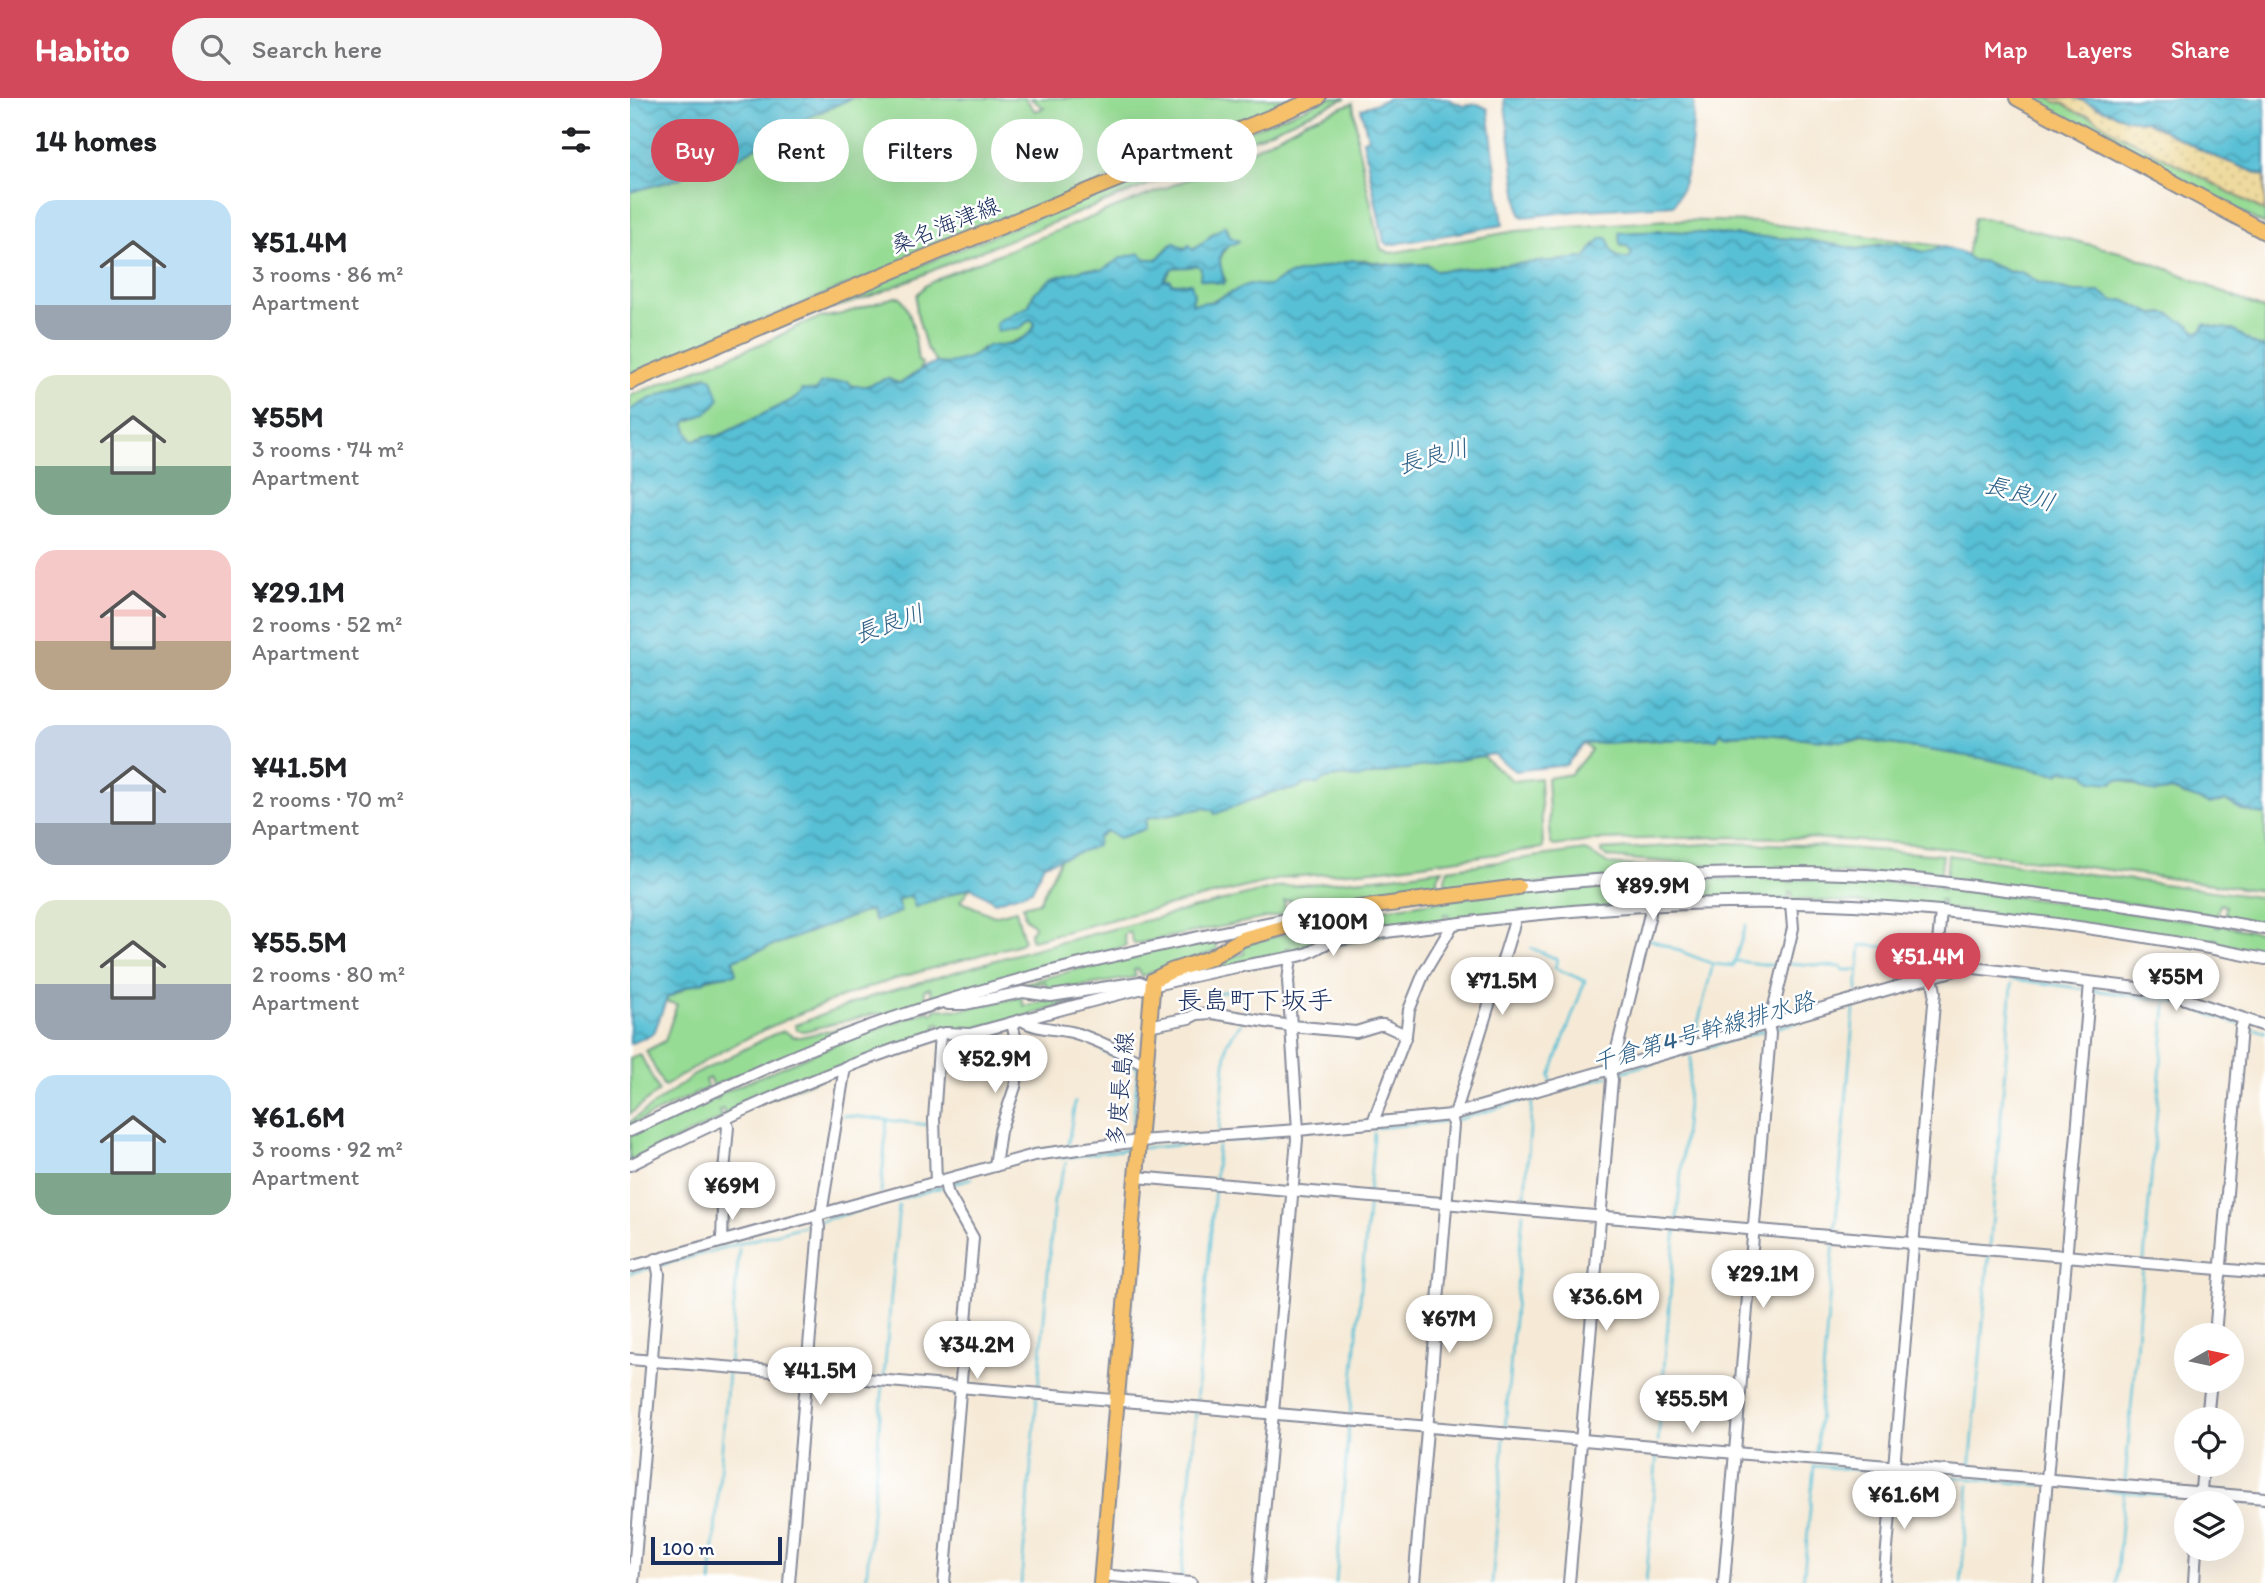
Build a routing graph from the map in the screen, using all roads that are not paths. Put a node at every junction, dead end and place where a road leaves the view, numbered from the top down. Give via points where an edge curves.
1 (1318, 98) edge
2 (2017, 98) edge
3 (2265, 232) edge
4 (630, 382) edge
5 (1518, 887) joint
6 (1791, 902) junction
7 (1649, 907) junction
8 (1941, 911) junction
9 (1307, 915) junction
10 (1513, 917) junction
11 (1453, 924) junction
12 (2265, 929) edge
13 (1291, 958) junction
14 (2265, 959) edge
15 (1934, 979) junction
16 (1152, 986) junction
17 (2090, 987) junction
18 (940, 1004) junction
19 (1017, 1022) junction
20 (2243, 1023) junction
21 (1148, 1026) junction
22 (1291, 1026) junction
23 (2265, 1026) edge
24 (1769, 1027) junction
25 (940, 1034) junction
26 (1406, 1035) junction
27 (1145, 1064) junction
28 (845, 1067) junction
29 (1611, 1073) junction
30 (1452, 1118) junction
31 (725, 1120) junction
32 (1373, 1122) junction
33 (630, 1131) edge
34 (1297, 1133) junction
35 (1139, 1141) junction
36 (630, 1165) edge
37 (995, 1166) junction
38 (1136, 1177) junction
39 (943, 1185) junction
40 (1293, 1190) junction
41 (1446, 1203) junction
42 (1600, 1216) junction
43 (819, 1219) junction
44 (1754, 1229) junction
45 (722, 1241) junction
46 (1912, 1242) junction
47 (2067, 1256) junction
48 (657, 1264) junction
49 (630, 1267) edge
50 (2220, 1269) junction
51 (2265, 1273) edge
52 (2216, 1323) edge
53 (630, 1359) edge
54 (652, 1361) junction
55 (807, 1374) junction
56 (961, 1388) junction
57 (1116, 1401) junction
58 (1273, 1414) junction
59 (1427, 1428) junction
60 (1581, 1441) junction
61 (1735, 1454) junction
62 (1893, 1471) junction
63 (2047, 1484) junction
64 (2174, 1496) edge
65 (2244, 1498) edge
66 (2265, 1498) edge
67 (2195, 1561) edge
68 (1101, 1579) edge
69 (633, 1583) edge
70 (789, 1583) edge
71 (944, 1583) edge
72 (1191, 1583) edge
73 (1258, 1583) edge
74 (1414, 1583) edge
75 (1569, 1583) edge
76 (1724, 1583) edge
77 (1884, 1583) edge
78 (2038, 1583) edge
79 (2193, 1583) edge

1 - 4 main road, 桑名海津線
2 - 3 main road
5 - 9 main road
5 - 12 street via 1713,874 1867,875 2082,900
6 - 7 street
6 - 8 street
6 - 24 street via 1793,928
7 - 10 street
7 - 29 street
8 - 14 street
8 - 15 street
9 - 16 main road via 1297,924 1242,939 1210,958 1157,977
9 - 18 street via 1120,953
10 - 11 street
10 - 30 street
11 - 13 street via 1331,942
11 - 26 street via 1424,973 1409,1010
13 - 16 street
13 - 22 street
15 - 17 street via 1971,968
15 - 24 street
15 - 46 street
16 - 18 street via 1140,982 1051,996 1023,992 965,1004
16 - 19 street
16 - 21 main road, 多度長島線
17 - 20 street via 2162,991
17 - 47 street
18 - 33 street via 807,1051
19 - 25 street via 971,1034
19 - 27 street via 1074,1033
19 - 37 street via 1018,1070
20 - 23 street
20 - 50 street
21 - 22 street via 1212,1013
21 - 27 main road, 多度長島線
22 - 26 street via 1356,1032 1379,1025
22 - 34 street
24 - 29 street
24 - 44 street
25 - 28 street
25 - 39 street via 934,1119
26 - 32 street
27 - 35 main road, 多度長島線
28 - 31 street
28 - 43 street
29 - 30 street
29 - 42 street
30 - 32 street
30 - 41 street
31 - 36 street
31 - 45 street
32 - 34 street
34 - 35 street
34 - 40 street
35 - 37 street via 1047,1153
35 - 38 main road, 多度長島線
37 - 39 street
38 - 40 street
38 - 57 main road, 多度長島線
39 - 43 street
39 - 56 street via 973,1238
40 - 41 street
40 - 58 street
41 - 42 street
41 - 59 street
42 - 44 street
42 - 60 street
43 - 45 street
43 - 55 street
44 - 46 street
44 - 61 street
45 - 48 street
46 - 47 street
46 - 62 street
47 - 50 street
47 - 63 street
48 - 49 street
48 - 54 street
50 - 51 street
50 - 52 street
53 - 54 street
54 - 55 street
54 - 69 street
55 - 56 street
55 - 70 street
56 - 57 street
56 - 71 street
57 - 58 street
57 - 68 main road, 多度長島線
58 - 59 street
58 - 73 street
59 - 60 street
59 - 74 street
60 - 61 street
60 - 75 street
61 - 62 street
61 - 76 street
62 - 63 street
62 - 77 street
63 - 64 street
63 - 78 street
65 - 66 street
67 - 79 street
68 - 72 street

